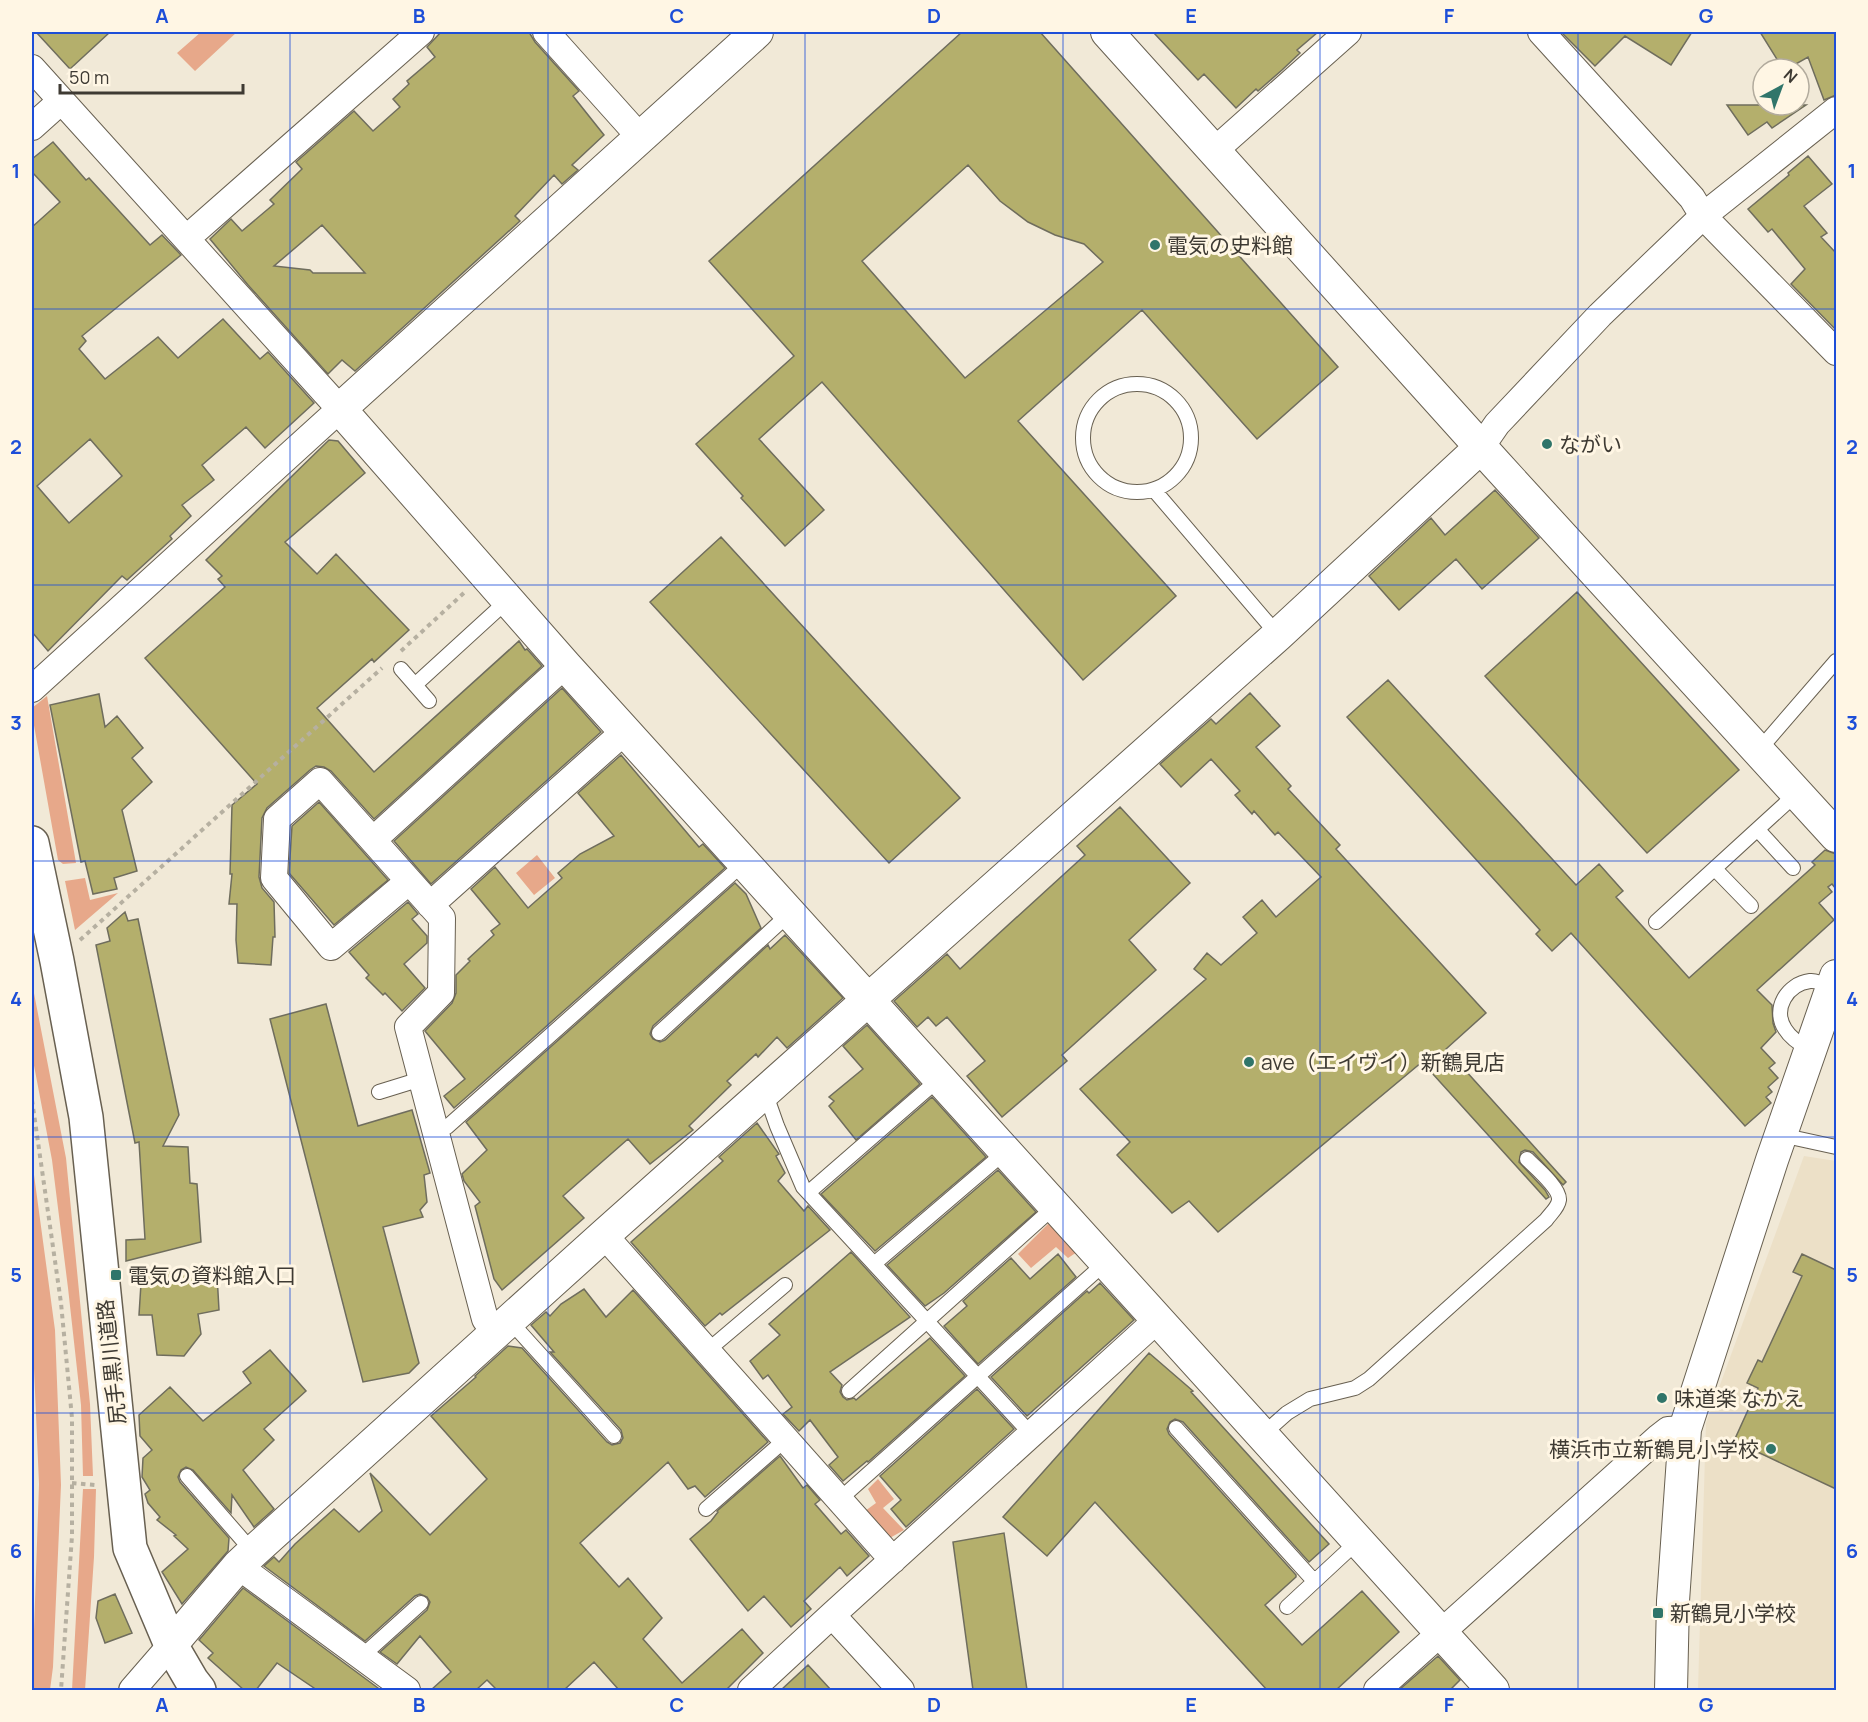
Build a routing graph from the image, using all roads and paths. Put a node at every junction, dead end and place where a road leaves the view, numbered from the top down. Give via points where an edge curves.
1 (421, 32) edge
2 (546, 32) edge
3 (757, 32) edge
4 (1107, 32) edge
5 (1348, 32) edge
6 (1541, 32) edge
7 (32, 68) edge
8 (61, 101) junction
9 (1836, 110) edge
10 (32, 127) edge
11 (640, 137) junction
12 (1214, 151) junction
13 (1703, 216) junction
14 (188, 238) junction
15 (1836, 352) edge
16 (340, 410) junction
17 (1481, 447) junction
18 (1154, 490) junction
19 (485, 574) junction
20 (508, 600) junction
21 (1278, 635) junction
22 (396, 654) dead end
23 (1836, 662) edge
24 (565, 665) junction
25 (394, 666) joint
26 (416, 684) junction
27 (32, 689) edge
28 (429, 701) dead end
29 (626, 731) junction
30 (1760, 750) junction
31 (1796, 794) junction
32 (1758, 830) junction
33 (1836, 836) edge
34 (373, 840) junction
35 (32, 843) edge
36 (744, 863) junction
37 (1793, 868) dead end
38 (1715, 869) junction
39 (408, 882) junction
40 (430, 905) junction
41 (1751, 906) dead end
42 (789, 914) junction
43 (1656, 922) dead end
44 (57, 961) junction
45 (1834, 982) edge
46 (868, 1001) junction
47 (660, 1033) dead end
48 (1810, 1050) junction
49 (421, 1079) junction
50 (939, 1079) junction
51 (379, 1092) dead end
52 (765, 1092) junction
53 (32, 1100) edge
54 (435, 1130) junction
55 (1781, 1136) junction
56 (1836, 1147) edge
57 (1005, 1152) junction
58 (1527, 1159) dead end
59 (809, 1192) junction
60 (1054, 1207) junction
61 (603, 1235) junction
62 (1105, 1263) junction
63 (874, 1264) junction
64 (785, 1286) dead end
65 (1157, 1320) junction
66 (927, 1321) junction
67 (502, 1326) junction
68 (707, 1351) junction
69 (978, 1376) junction
70 (849, 1391) dead end
71 (1176, 1428) dead end
72 (1685, 1429) junction
73 (1031, 1434) junction
74 (614, 1436) dead end
75 (1261, 1436) junction
76 (786, 1439) junction
77 (187, 1476) dead end
78 (840, 1499) junction
79 (706, 1509) dead end
80 (1357, 1542) junction
81 (246, 1559) junction
82 (893, 1560) junction
83 (1314, 1581) junction
84 (421, 1603) dead end
85 (1287, 1607) dead end
86 (832, 1615) junction
87 (1442, 1632) junction
88 (171, 1646) junction
89 (361, 1657) junction
90 (61, 1690) edge
91 (132, 1690) edge
92 (199, 1690) edge
93 (407, 1690) edge
94 (751, 1690) edge
95 (901, 1690) edge
96 (1377, 1690) edge
97 (1493, 1690) edge
98 (1671, 1690) edge

1 - 14 street
2 - 11 street
3 - 11 street
4 - 12 street
5 - 12 street
6 - 13 street via 1692,198
7 - 8 street
8 - 10 street
8 - 14 street
9 - 13 street
11 - 16 street
12 - 17 street
13 - 15 street
13 - 17 street via 1600,315 1497,424
14 - 16 street
16 - 19 street
16 - 27 street
17 - 21 street
17 - 30 street
18 - 18 lane via 1135,493 1116,489 1100,479 1088,464 1082,446 1086,417 1096,401 1115,388 1153,386 1170,394 1183,408 1190,426 1191,445 1186,463 1174,478
18 - 21 lane
19 - 20 street
19 - 22 path
20 - 24 street
20 - 26 lane
21 - 46 street
23 - 30 lane
24 - 29 street
24 - 34 street
25 - 26 lane
25 - 44 path
26 - 28 lane
29 - 36 street
29 - 40 street
30 - 31 street
31 - 32 lane
31 - 33 street
32 - 37 lane
32 - 38 lane
34 - 39 street
34 - 39 street via 320,781 277,819 274,878 331,948
35 - 44 main road, 尻手黒川道路
36 - 42 street
36 - 54 lane via 447,1128
38 - 41 lane
38 - 43 lane
39 - 40 street
40 - 49 street via 442,918 441,993 408,1027
42 - 46 street
42 - 47 lane
44 - 88 main road, 尻手黒川道路 via 86,1117 129,1548
45 - 48 street
45 - 48 lane via 1812,980 1785,994 1780,1009 1784,1029
46 - 50 street
46 - 52 street
48 - 55 street
49 - 51 lane
49 - 54 street
50 - 57 street
50 - 59 lane
52 - 59 lane via 803,1187
52 - 61 street
53 - 90 path via 61,1303 72,1418 72,1536
54 - 67 street via 485,1319
55 - 56 lane
55 - 72 street
57 - 60 street
57 - 63 lane
58 - 75 lane via 1557,1190 1556,1208 1486,1265 1399,1344 1362,1384 1310,1399
59 - 63 lane
60 - 62 street
60 - 66 lane
61 - 67 street
61 - 68 street
62 - 65 street
62 - 69 lane
63 - 66 lane
64 - 68 lane
65 - 73 street
65 - 75 street
66 - 69 lane
66 - 70 lane
67 - 74 lane
67 - 81 street
68 - 76 street
69 - 73 lane
69 - 78 lane
71 - 83 lane
72 - 87 street via 1668,1430 1659,1437
72 - 98 street
73 - 82 street
75 - 80 street
76 - 78 street
76 - 79 lane
77 - 81 lane
78 - 82 street
80 - 83 lane
80 - 87 street
81 - 88 street
81 - 89 street
82 - 86 street
83 - 85 lane
84 - 89 lane
86 - 94 street
86 - 95 street
87 - 96 street
87 - 97 street
88 - 91 street
88 - 92 main road, 尻手黒川道路
89 - 93 street

